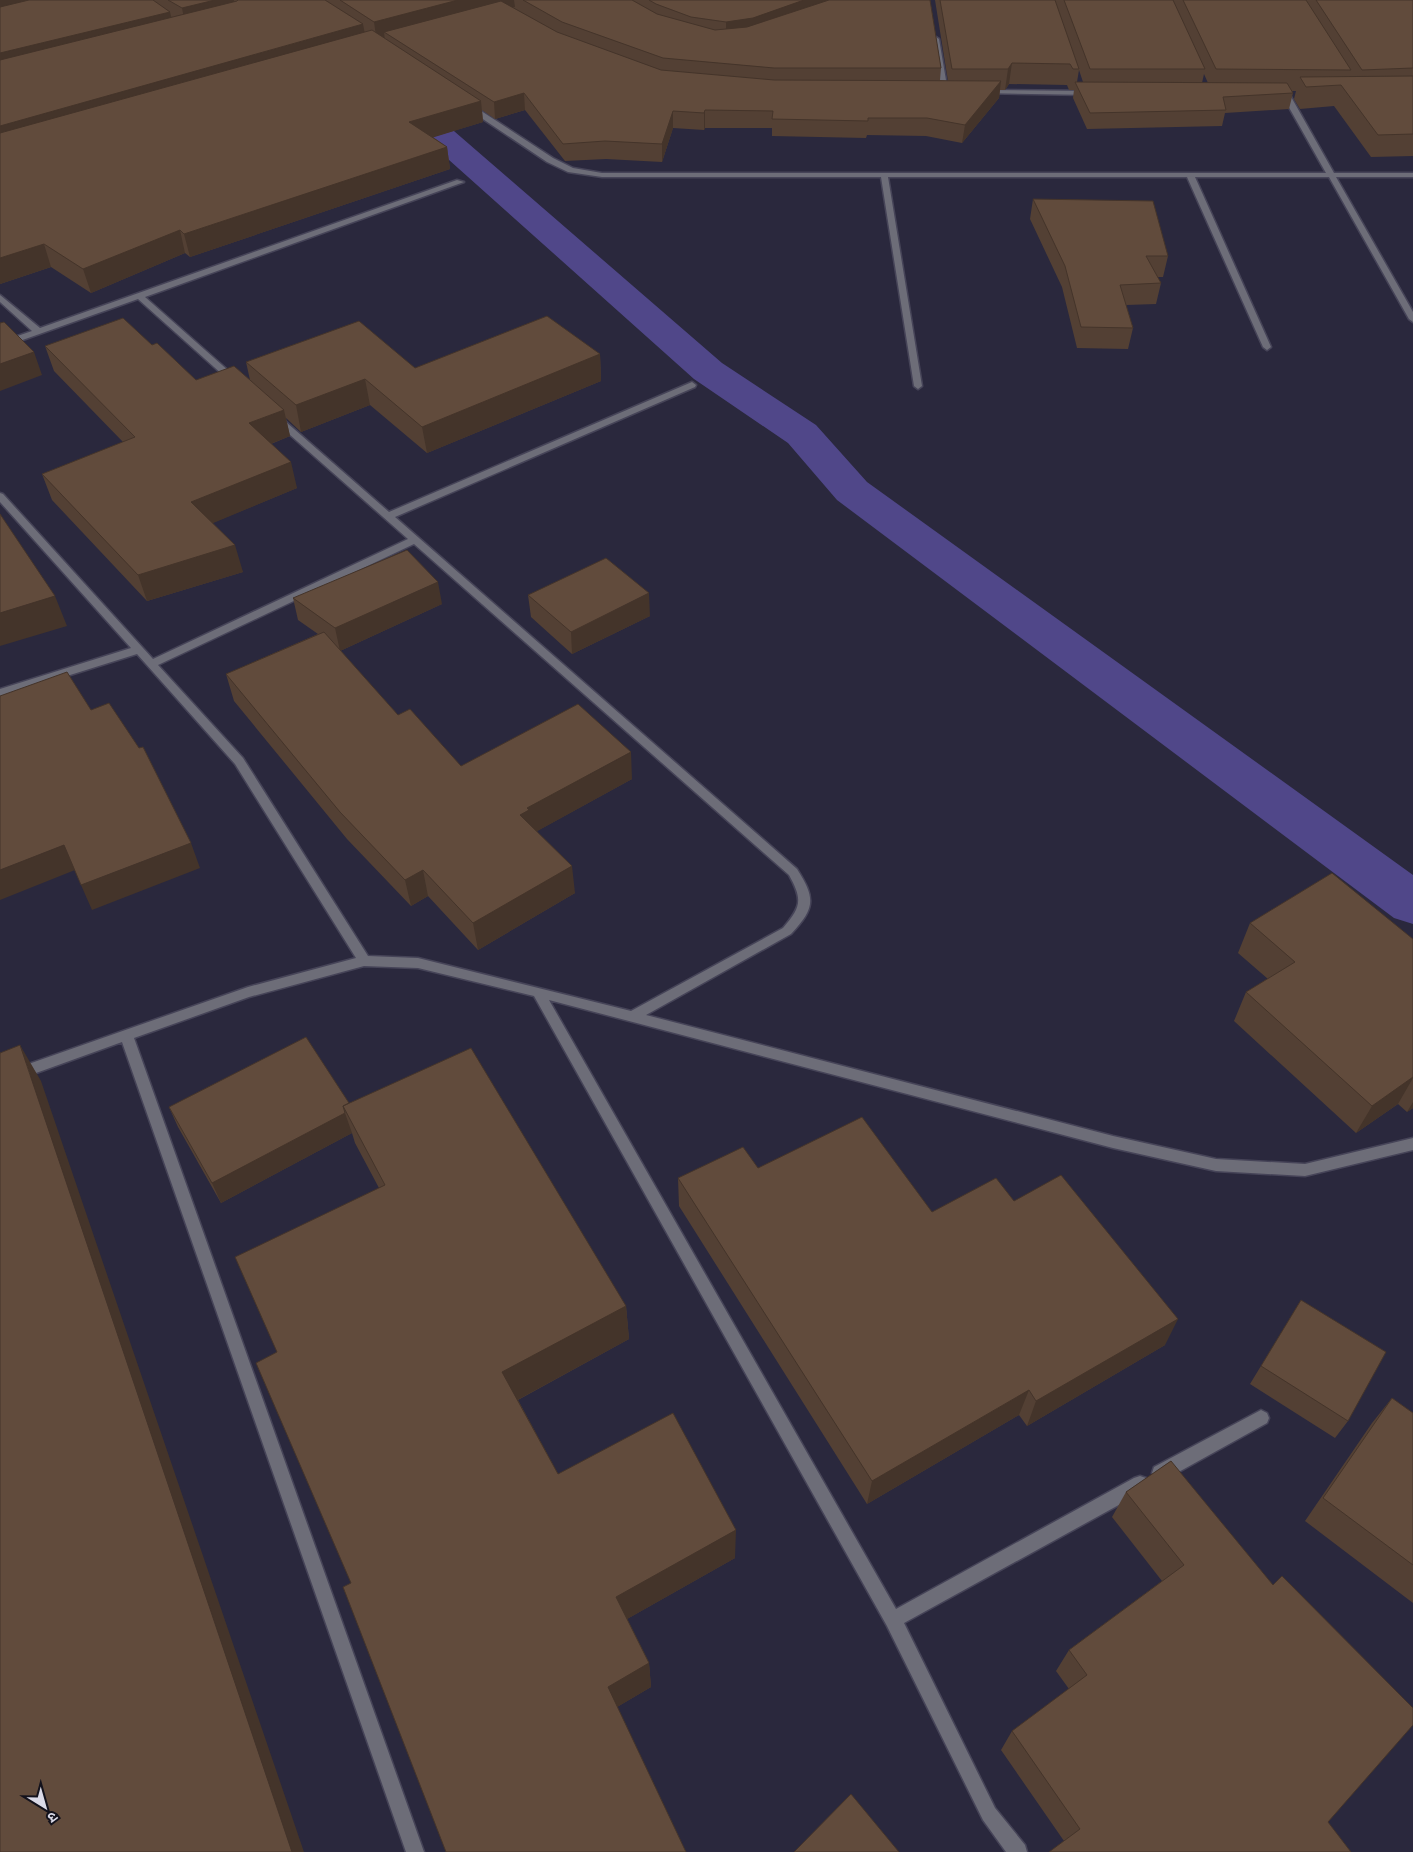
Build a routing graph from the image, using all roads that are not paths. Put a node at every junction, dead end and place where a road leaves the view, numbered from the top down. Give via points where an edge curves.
1 (934, 28) edge
2 (1078, 84) edge
3 (936, 92) edge
4 (945, 92) junction
5 (955, 92) edge
6 (975, 92) edge
7 (1082, 93) junction
8 (1101, 93) edge
9 (1276, 95) edge
10 (1286, 95) junction
11 (1295, 95) edge
12 (461, 102) edge
13 (884, 175) junction
14 (1190, 175) junction
15 (1330, 175) junction
16 (1413, 175) edge
17 (460, 182) dead end
18 (139, 296) junction
19 (0, 298) edge
20 (1413, 319) edge
21 (39, 332) junction
22 (0, 345) edge
23 (1267, 348) dead end
24 (692, 385) dead end
25 (918, 386) dead end
26 (242, 387) edge
27 (264, 406) edge
28 (0, 496) edge
29 (388, 516) junction
30 (415, 540) junction
31 (138, 650) junction
32 (151, 664) junction
33 (0, 693) edge
34 (364, 961) junction
35 (538, 992) junction
36 (633, 1016) junction
37 (126, 1035) junction
38 (0, 1080) edge
39 (1413, 1144) edge
40 (1261, 1418) dead end
41 (893, 1620) junction
42 (415, 1852) edge
43 (1018, 1852) edge

1 - 4 street
2 - 7 street
3 - 4 street
4 - 5 street
6 - 7 street
7 - 8 street
9 - 10 street
10 - 11 street
10 - 15 street
12 - 13 street via 550,160 571,170 602,175
13 - 14 street
13 - 25 street
14 - 15 street
14 - 23 street
15 - 16 street
15 - 20 street
17 - 18 street
18 - 21 street
18 - 26 street
19 - 21 street
21 - 22 street
24 - 29 street
27 - 29 street
28 - 31 street
29 - 30 street
30 - 32 street
30 - 36 street via 793,872 806,892 804,914 787,931
31 - 32 street
31 - 33 street
32 - 34 street via 240,761
34 - 35 street via 418,963
34 - 37 street via 248,992
35 - 36 street
35 - 41 street
36 - 39 street via 1113,1142 1216,1165 1306,1170
37 - 38 street
37 - 42 street
40 - 41 street
41 - 43 street via 989,1814

